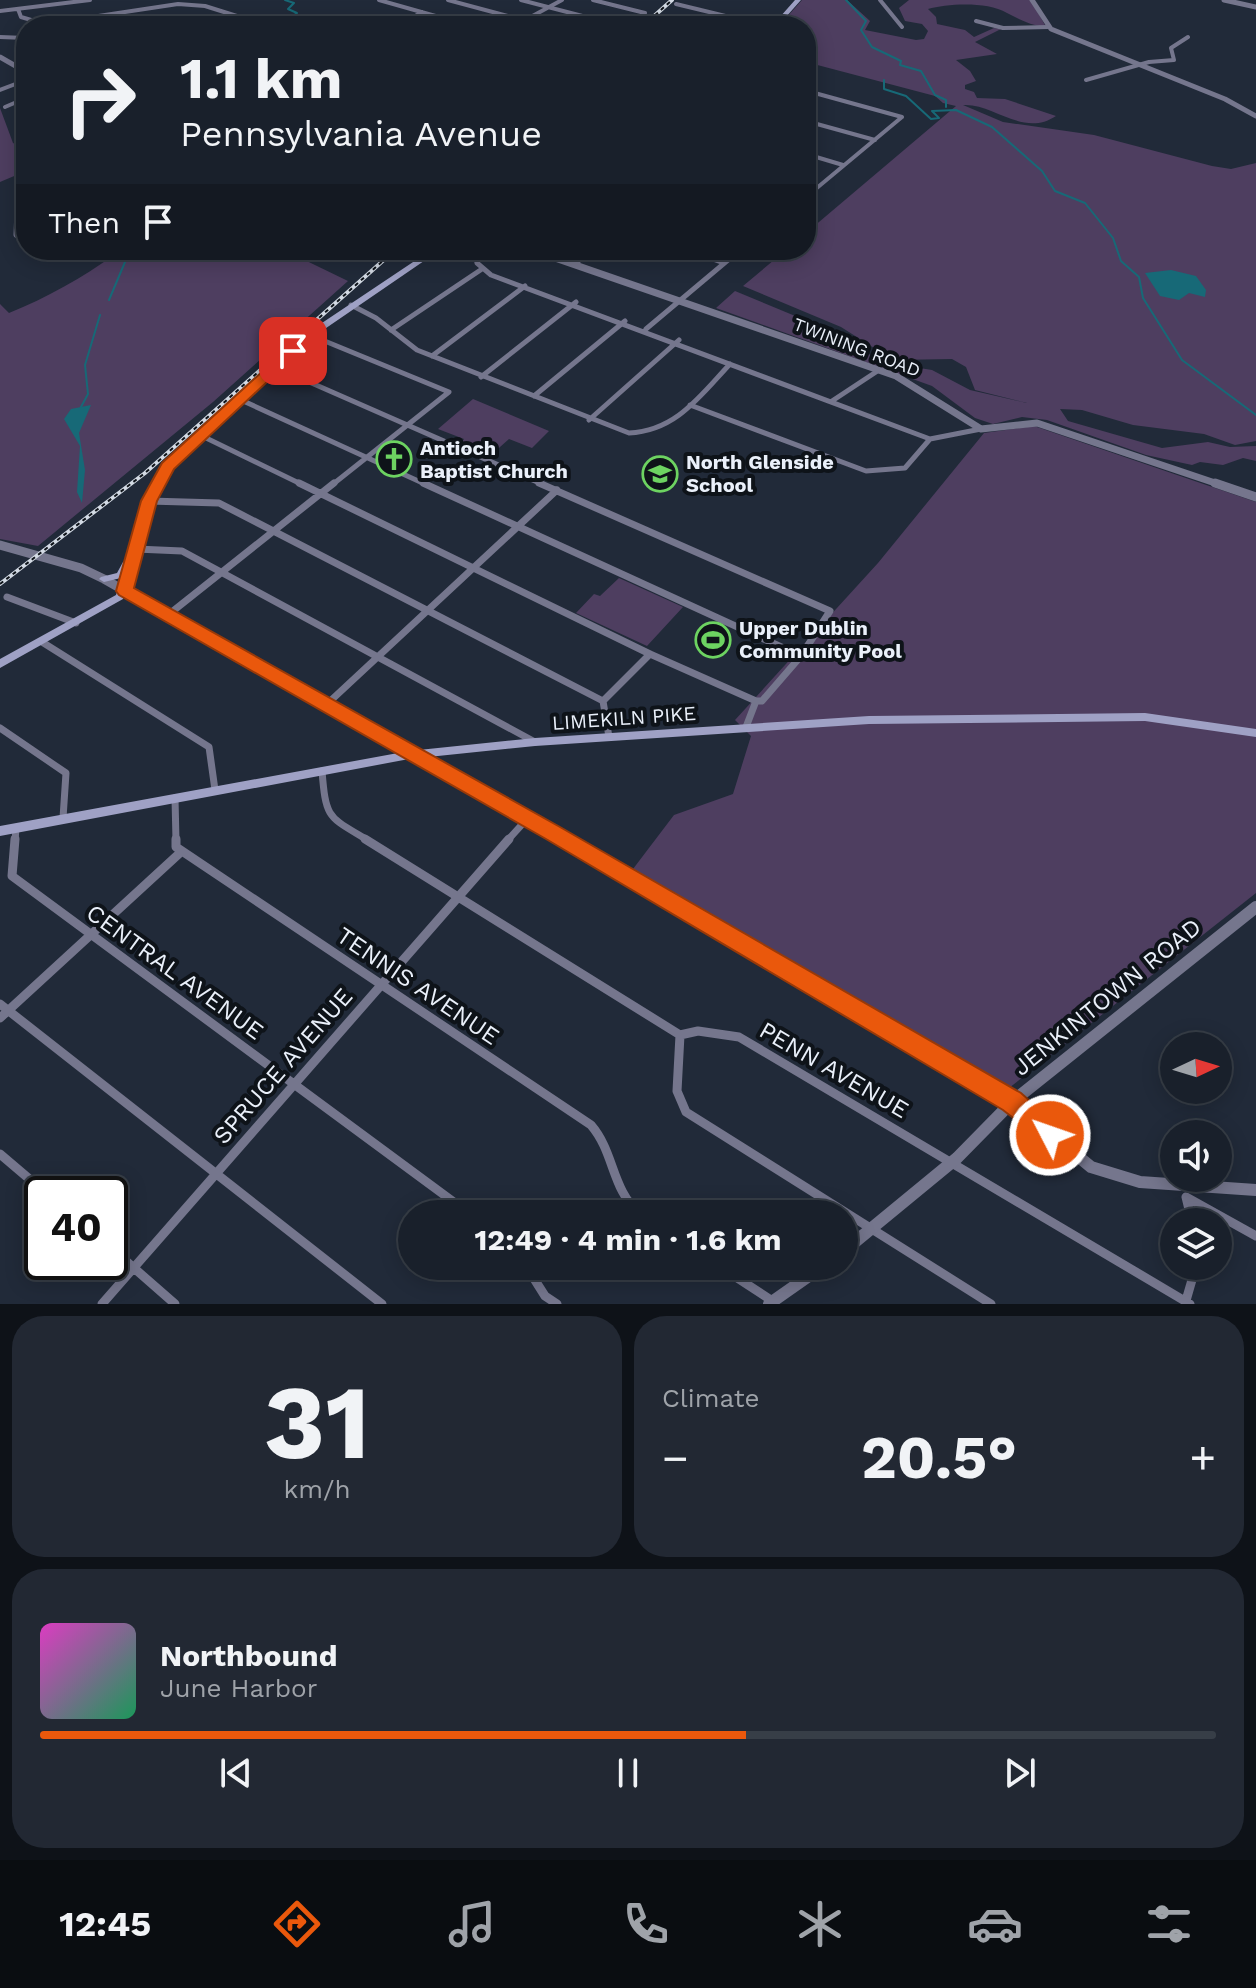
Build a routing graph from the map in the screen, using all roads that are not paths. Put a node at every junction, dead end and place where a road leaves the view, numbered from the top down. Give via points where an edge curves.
1 (90, 0) edge
2 (379, 0) edge
3 (448, 0) edge
4 (521, 0) edge
5 (562, 0) edge
6 (593, 0) edge
7 (798, 0) edge
8 (880, 0) edge
9 (1032, 0) edge
10 (1224, 0) edge
11 (159, 3) edge
12 (676, 4) dead end
13 (549, 7) junction
14 (1256, 7) edge
15 (18, 9) junction
16 (0, 11) edge
17 (422, 12) junction
18 (645, 13) dead end
19 (21, 16) edge
20 (87, 16) edge
21 (238, 16) edge
22 (415, 16) edge
23 (436, 16) edge
24 (510, 16) edge
25 (532, 16) edge
26 (583, 16) edge
27 (726, 16) edge
28 (784, 16) edge
29 (976, 21) dead end
30 (902, 27) dead end
31 (1048, 27) junction
32 (1188, 37) dead end
33 (1138, 64) junction
34 (1086, 80) dead end
35 (816, 93) edge
36 (16, 102) edge
37 (5, 107) dead end
38 (1256, 116) edge
39 (816, 124) edge
40 (875, 140) junction
41 (816, 157) edge
42 (843, 165) junction
43 (816, 188) edge
44 (421, 260) edge
45 (479, 260) edge
46 (562, 260) edge
47 (580, 260) edge
48 (716, 260) edge
49 (728, 260) edge
50 (724, 263) junction
51 (574, 264) junction
52 (482, 269) junction
53 (525, 286) junction
54 (679, 301) junction
55 (576, 302) junction
56 (351, 305) junction
57 (625, 321) junction
58 (646, 329) junction
59 (391, 330) junction
60 (310, 335) junction
61 (679, 340) junction
62 (432, 356) junction
63 (730, 364) junction
64 (275, 367) junction
65 (879, 370) junction
66 (481, 377) junction
67 (534, 396) junction
68 (241, 400) junction
69 (832, 401) junction
70 (690, 405) junction
71 (589, 420) junction
72 (410, 425) junction
73 (981, 429) junction
74 (202, 436) junction
75 (930, 439) junction
76 (367, 459) junction
77 (557, 490) junction
78 (322, 494) junction
79 (1256, 497) edge
80 (149, 501) junction
81 (519, 528) junction
82 (273, 531) junction
83 (0, 545) edge
84 (136, 549) junction
85 (474, 568) junction
86 (221, 572) junction
87 (104, 579) junction
88 (125, 591) junction
89 (7, 597) dead end
90 (429, 613) junction
91 (168, 615) junction
92 (78, 623) junction
93 (42, 642) junction
94 (650, 654) junction
95 (801, 656) junction
96 (377, 657) junction
97 (0, 664) edge
98 (603, 701) junction
99 (756, 701) junction
100 (326, 705) junction
101 (746, 727) junction
102 (0, 728) edge
103 (1256, 733) edge
104 (609, 737) junction
105 (535, 742) junction
106 (409, 755) junction
107 (322, 771) junction
108 (215, 790) junction
109 (175, 798) junction
110 (63, 818) junction
111 (527, 819) junction
112 (16, 828) junction
113 (0, 831) edge
114 (182, 851) junction
115 (459, 897) junction
116 (1256, 907) edge
117 (91, 935) junction
118 (380, 986) junction
119 (3, 1011) edge
120 (680, 1035) junction
121 (294, 1085) junction
122 (1012, 1102) junction
123 (0, 1154) edge
124 (953, 1162) junction
125 (217, 1172) junction
126 (26, 1176) edge
127 (1160, 1187) edge
128 (1256, 1190) edge
129 (1232, 1191) edge
130 (1184, 1192) joint
131 (451, 1200) edge
132 (623, 1200) edge
133 (1188, 1208) edge
134 (874, 1230) junction
135 (1256, 1236) edge
136 (858, 1241) edge
137 (128, 1263) edge
138 (134, 1268) junction
139 (535, 1280) edge
140 (739, 1280) edge
141 (804, 1280) edge
142 (1193, 1280) edge
143 (773, 1303) edge
144 (1187, 1303) edge
145 (102, 1304) edge
146 (175, 1304) edge
147 (382, 1304) edge
148 (557, 1304) edge
149 (991, 1304) edge

1 - 15 street
2 - 17 street
3 - 24 street
4 - 13 street
5 - 13 street
6 - 18 street
7 - 28 main road
8 - 30 street
9 - 31 street
10 - 14 street
11 - 20 street
11 - 21 street via 205,6
12 - 27 street
13 - 25 street
13 - 26 street
15 - 16 street
15 - 19 street
17 - 22 street
17 - 23 street
29 - 31 street via 999,28
31 - 33 street
32 - 33 street via 1171,48 1174,60
33 - 34 street
33 - 38 street
35 - 40 street via 902,117
36 - 37 street
39 - 40 street
40 - 42 street
41 - 42 street
42 - 43 street
44 - 56 main road
45 - 52 street
46 - 51 street, TWINING ROAD
47 - 51 street
48 - 50 street
49 - 50 street
50 - 54 street
51 - 54 street, TWINING ROAD
52 - 53 street
52 - 59 street
53 - 55 street
53 - 62 street
54 - 58 street
54 - 65 street, TWINING ROAD
55 - 57 street
55 - 66 street
56 - 59 street
56 - 60 main road
57 - 58 street
57 - 67 street
58 - 61 street
59 - 62 street
60 - 64 main road
60 - 72 street via 449,392
61 - 63 street
61 - 71 street
62 - 66 street
63 - 69 street
63 - 70 street
64 - 68 main road
64 - 72 street
65 - 69 street
65 - 73 street, TWINING ROAD via 909,382
66 - 67 street
67 - 71 street
68 - 74 main road
68 - 76 street
69 - 75 street
70 - 71 street via 668,426 651,432 622,432
70 - 75 street via 872,472 905,468
72 - 76 street
72 - 77 street
73 - 75 street
73 - 79 street via 1037,423
74 - 78 street
74 - 80 main road via 168,467
76 - 78 street
76 - 81 street
77 - 81 street
77 - 95 street via 830,611
78 - 82 street
78 - 85 street
80 - 82 street via 213,501
80 - 84 main road
81 - 85 street
81 - 95 street
82 - 86 street
82 - 90 street
83 - 87 street
84 - 86 street via 177,549
84 - 87 main road via 121,575
84 - 88 main road
85 - 90 street
85 - 94 street
86 - 91 street
86 - 96 street
87 - 88 street
88 - 91 street
88 - 92 main road
89 - 92 street
90 - 96 street
90 - 98 street
91 - 100 street
92 - 93 main road
93 - 97 main road
93 - 108 street via 209,747
94 - 98 street
94 - 99 street
95 - 99 street via 762,701
96 - 100 street
96 - 105 street
98 - 104 street
99 - 101 street
100 - 106 street
101 - 103 main road, LIMEKILN PIKE via 1145,717
101 - 104 main road, LIMEKILN PIKE
102 - 110 street via 66,773
104 - 105 main road, LIMEKILN PIKE
105 - 106 main road, LIMEKILN PIKE
106 - 107 main road, LIMEKILN PIKE
106 - 111 street
107 - 108 main road, LIMEKILN PIKE
107 - 115 street via 325,808 331,818
108 - 109 main road, LIMEKILN PIKE
109 - 110 main road, LIMEKILN PIKE
109 - 114 street via 176,847
110 - 112 main road, LIMEKILN PIKE
111 - 115 street, SPRUCE AVENUE
111 - 122 street
112 - 113 main road, LIMEKILN PIKE
112 - 117 street, CENTRAL AVENUE via 12,876
114 - 117 street
114 - 118 street, TENNIS AVENUE
115 - 118 street, SPRUCE AVENUE
115 - 120 street
116 - 122 street, JENKINTOWN ROAD
117 - 119 street
117 - 121 street, CENTRAL AVENUE
118 - 121 street, SPRUCE AVENUE
118 - 132 street, TENNIS AVENUE via 591,1125 609,1148
119 - 125 street
120 - 124 street, PENN AVENUE via 698,1031 739,1037
120 - 134 street via 677,1091 686,1112
121 - 125 street, SPRUCE AVENUE
121 - 131 street, CENTRAL AVENUE
122 - 124 street, JENKINTOWN ROAD
122 - 127 street via 1091,1167
123 - 126 street
124 - 134 street, JENKINTOWN ROAD
124 - 144 street, PENN AVENUE
125 - 138 street, SPRUCE AVENUE
125 - 147 street
128 - 129 street
130 - 133 street
130 - 135 street
134 - 136 street, JENKINTOWN ROAD
134 - 149 street
137 - 138 street
138 - 145 street, SPRUCE AVENUE
138 - 146 street
139 - 148 street
140 - 143 street
141 - 143 street
142 - 144 street

